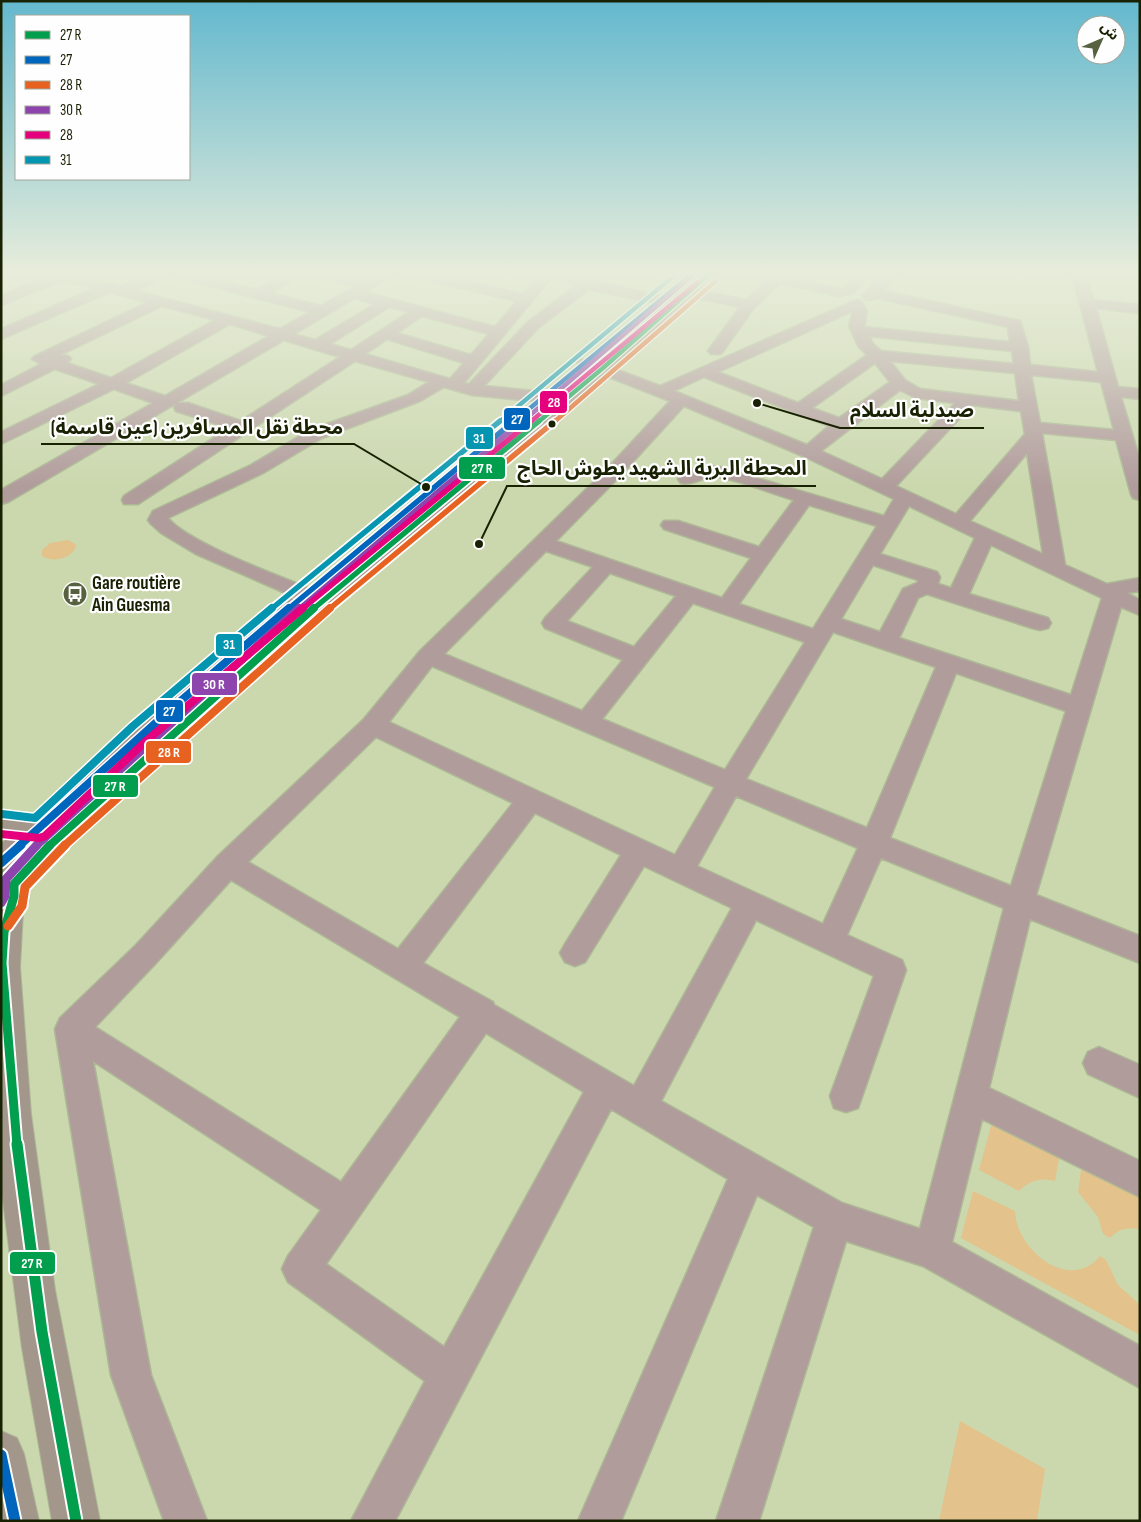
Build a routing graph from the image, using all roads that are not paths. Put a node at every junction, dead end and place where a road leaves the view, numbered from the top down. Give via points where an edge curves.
1 (80, 345) edge
2 (182, 345) edge
3 (276, 345) edge
4 (317, 345) edge
5 (369, 345) edge
6 (421, 345) edge
7 (487, 345) edge
8 (514, 345) edge
9 (615, 345) edge
10 (620, 345) edge
11 (720, 345) edge
12 (730, 345) edge
13 (762, 345) edge
14 (861, 345) edge
15 (868, 345) edge
16 (1000, 345) edge
17 (1098, 345) edge
18 (1020, 347) joint
19 (716, 351) junction
20 (872, 351) junction
21 (354, 356) junction
22 (47, 361) junction
23 (474, 361) junction
24 (682, 365) dead end
25 (591, 368) junction
26 (1024, 370) junction
27 (702, 371) junction
28 (1, 379) edge
29 (114, 383) junction
30 (448, 383) junction
31 (899, 383) junction
32 (1110, 385) junction
33 (472, 390) junction
34 (1, 391) edge
35 (669, 393) junction
36 (1140, 394) edge
37 (544, 397) junction
38 (968, 400) junction
39 (175, 405) junction
40 (1030, 407) junction
41 (800, 409) junction
42 (841, 425) junction
43 (242, 427) junction
44 (1034, 430) junction
45 (1, 439) edge
46 (1131, 445) edge
47 (810, 452) junction
48 (687, 479) dead end
49 (884, 488) junction
50 (1140, 494) edge
51 (1, 498) edge
52 (805, 498) junction
53 (904, 498) junction
54 (131, 500) dead end
55 (958, 523) junction
56 (890, 524) junction
57 (671, 525) dead end
58 (986, 535) junction
59 (541, 542) junction
60 (764, 555) junction
61 (869, 557) junction
62 (607, 564) junction
63 (1055, 567) junction
64 (1140, 584) edge
65 (926, 587) junction
66 (1110, 593) junction
67 (304, 594) junction
68 (689, 594) junction
69 (957, 597) junction
70 (726, 607) junction
71 (1140, 608) edge
72 (1040, 623) dead end
73 (824, 631) junction
74 (886, 642) junction
75 (428, 656) junction
76 (638, 657) junction
77 (949, 663) junction
78 (1079, 706) junction
79 (585, 723) junction
80 (373, 724) junction
81 (731, 782) junction
82 (530, 800) junction
83 (1, 824) edge
84 (39, 828) junction
85 (874, 843) junction
86 (638, 851) junction
87 (228, 864) junction
88 (680, 871) junction
89 (5, 891) edge
90 (1020, 901) junction
91 (750, 903) junction
92 (830, 940) junction
93 (1140, 950) edge
94 (575, 953) dead end
95 (403, 966) junction
96 (482, 1012) junction
97 (71, 1029) junction
98 (1099, 1063) dead end
99 (1140, 1082) edge
100 (605, 1087) junction
101 (846, 1096) dead end
102 (971, 1096) junction
103 (640, 1107) junction
104 (750, 1172) junction
105 (1140, 1180) edge
106 (346, 1206) junction
107 (835, 1219) junction
108 (932, 1251) junction
109 (1140, 1368) edge
110 (450, 1376) junction
111 (1, 1454) edge
112 (15, 1521) edge
113 (76, 1521) edge
114 (186, 1521) edge
115 (372, 1521) edge
116 (599, 1521) edge
117 (737, 1521) edge

1 - 22 street
2 - 29 street
3 - 39 street
4 - 21 street
5 - 21 street
6 - 23 street
7 - 23 street
8 - 33 street
9 - 25 main road
10 - 25 main road
11 - 19 street
12 - 19 street
13 - 27 street
14 - 20 street
15 - 20 street
16 - 18 street
17 - 32 street
18 - 26 street
19 - 24 street
20 - 26 street
20 - 31 street
20 - 41 street
21 - 30 street
21 - 43 street
22 - 28 street
22 - 29 street
22 - 34 street
23 - 30 street
25 - 35 street
25 - 35 street
25 - 37 main road
25 - 89 main road via 323,600 51,844
26 - 32 street
26 - 40 street
27 - 35 street
27 - 41 street
29 - 39 street
29 - 45 street
30 - 33 street
30 - 67 street via 316,434 265,465 160,515 158,520 168,529 208,551
31 - 38 street via 916,393
31 - 42 street
32 - 36 street
32 - 46 street
33 - 37 street
35 - 47 street
35 - 59 street via 613,473
37 - 67 main road
38 - 40 street
38 - 49 street
39 - 43 street
39 - 51 street via 42,486 17,489
40 - 44 street
41 - 42 street
42 - 47 street
43 - 54 street
44 - 46 street
44 - 55 street
44 - 63 street
46 - 50 street
47 - 49 street
48 - 52 street via 701,471 720,472
49 - 53 street
52 - 56 street
52 - 60 street
53 - 55 street
53 - 56 street
55 - 58 street
56 - 61 street
57 - 60 street
58 - 63 street
58 - 69 street
59 - 62 street
59 - 75 street
60 - 70 street
61 - 65 street via 930,577
61 - 73 street
62 - 68 street
62 - 76 street via 553,623
63 - 66 street
64 - 66 street
65 - 69 street
65 - 74 street via 910,594
66 - 71 street
66 - 78 street
67 - 84 main road via 139,734
68 - 70 street
68 - 76 street
69 - 72 street
70 - 73 street
73 - 74 street
73 - 81 street
74 - 77 street
75 - 79 street
75 - 80 street
76 - 79 street
77 - 78 street
77 - 85 street
78 - 90 street
79 - 81 street
80 - 82 street
80 - 87 street
81 - 85 street
81 - 88 street
82 - 86 street
82 - 95 street
83 - 84 highway
84 - 89 main road
85 - 90 street
85 - 92 street
86 - 88 street
86 - 94 street
87 - 95 street
87 - 97 street via 146,954
88 - 91 street
89 - 113 highway via 2,951 12,1110 52,1400
90 - 93 street
90 - 102 street
91 - 92 street
91 - 103 street
92 - 101 street via 891,970
95 - 96 street
96 - 100 street
96 - 106 street
97 - 106 street
97 - 114 street via 132,1376
98 - 99 street
100 - 103 street
100 - 110 street
102 - 105 street
102 - 108 street
103 - 104 street
104 - 107 street
104 - 116 street
106 - 110 street via 301,1269
107 - 108 street
107 - 117 street
108 - 109 street
110 - 115 street
111 - 112 highway

